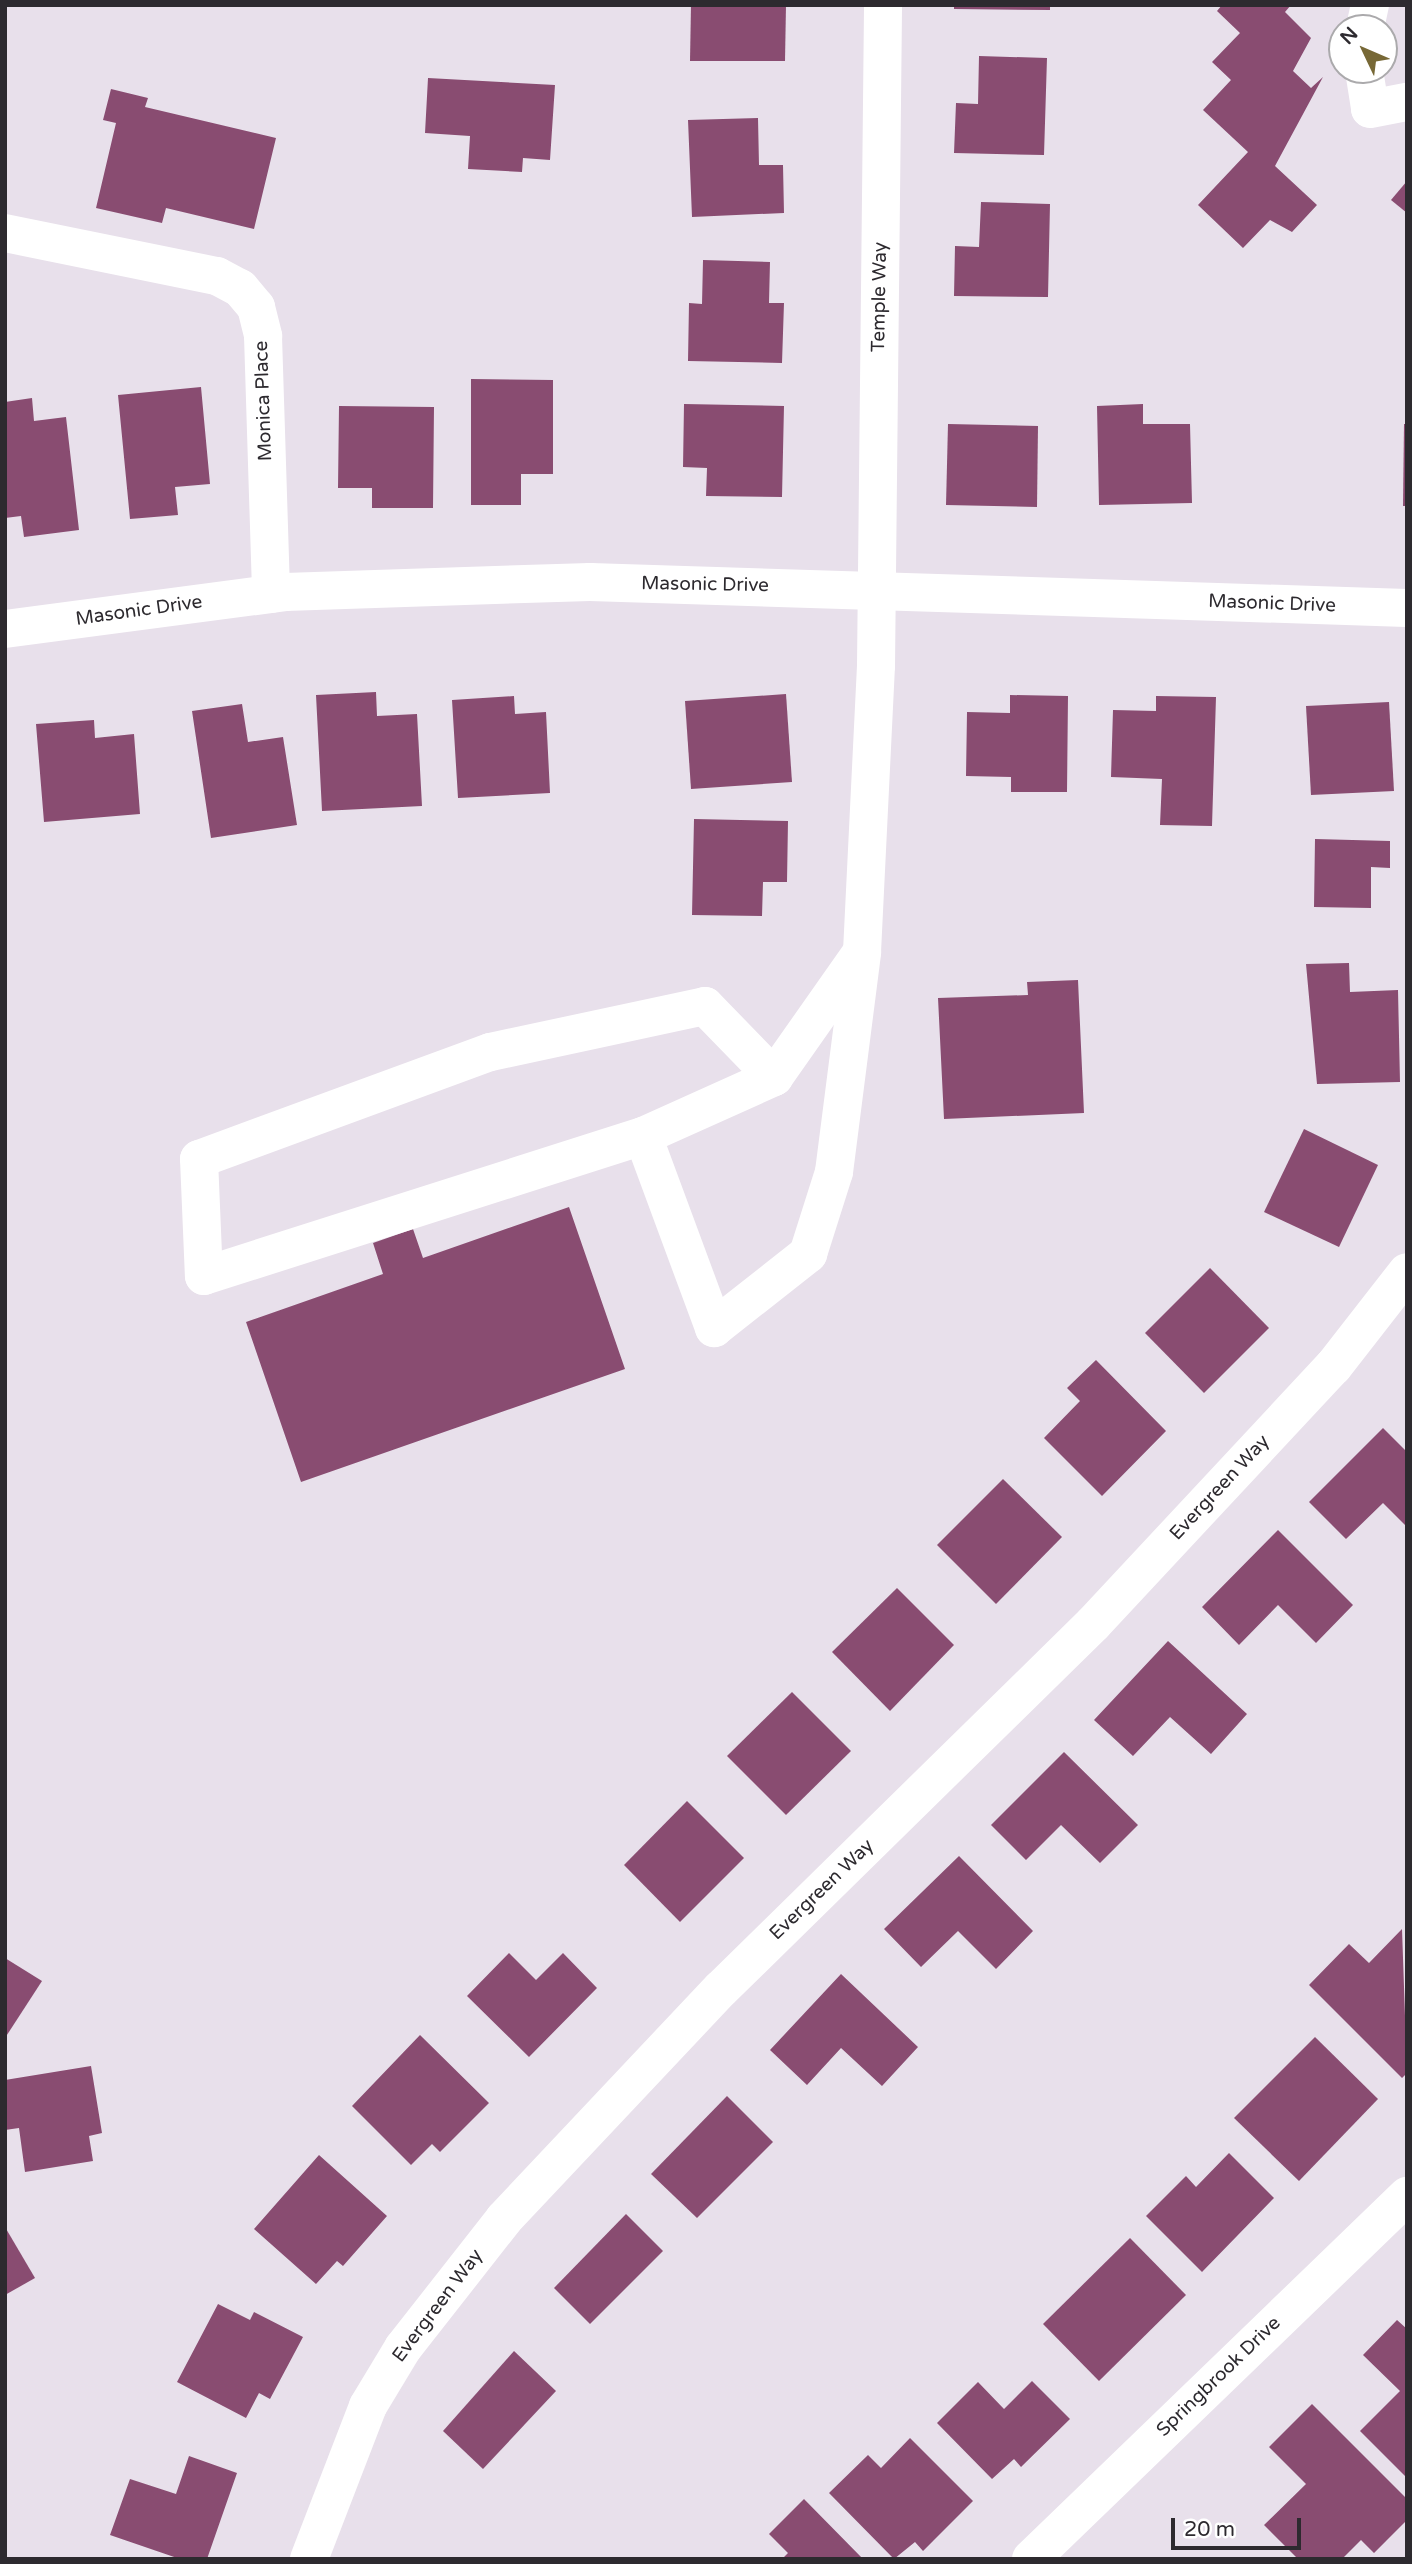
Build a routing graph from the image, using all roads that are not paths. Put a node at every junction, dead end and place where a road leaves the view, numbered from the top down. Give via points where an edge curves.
1 (883, 5) edge
2 (1366, 84) edge
3 (1407, 102) edge
4 (5, 233) edge
5 (877, 589) junction
6 (271, 594) junction
7 (1407, 608) edge
8 (5, 629) edge
9 (862, 952) junction
10 (774, 1077) junction
11 (643, 1136) junction
12 (1407, 1272) edge
13 (1407, 2196) edge
14 (309, 2559) edge
15 (1031, 2559) edge

1 - 5 street, Temple Way
2 - 3 street via 1370,109
4 - 6 street, Monica Place via 217,276 240,288 256,307 263,336
5 - 6 street, Masonic Drive via 590,582
5 - 7 street, Masonic Drive
5 - 9 street, Temple Way
6 - 8 street, Masonic Drive
9 - 10 street
9 - 11 street, Temple Way via 834,1172 808,1254 714,1328
10 - 11 street
10 - 11 street via 705,1006 490,1052 199,1159 204,1276
12 - 14 street, Evergreen Way via 1333,1367 1093,1624 721,1989 504,2219 403,2348 368,2406
13 - 15 street, Springbrook Drive

